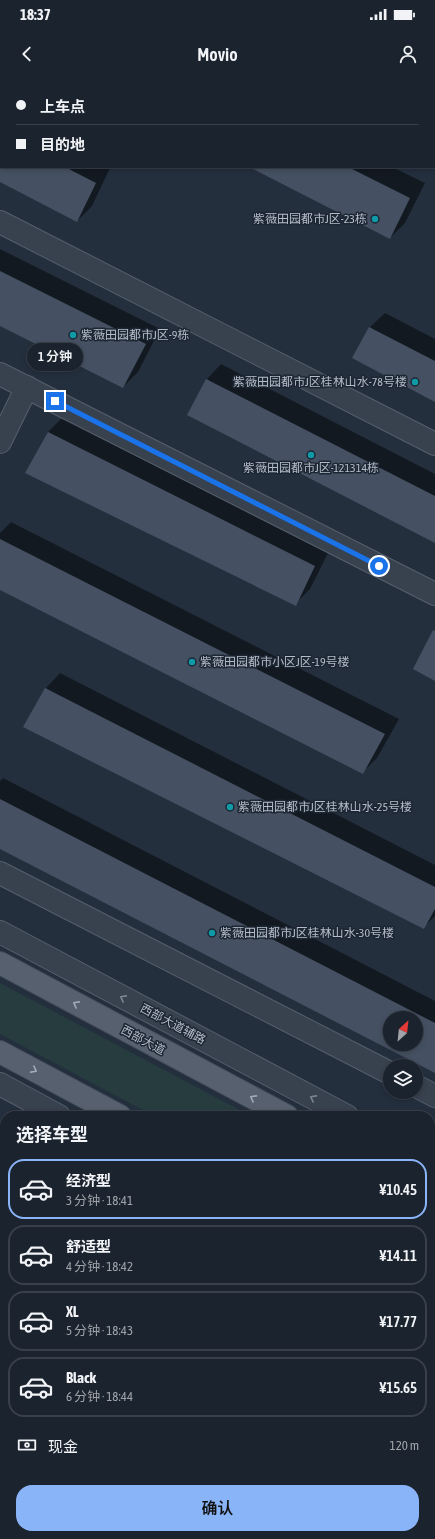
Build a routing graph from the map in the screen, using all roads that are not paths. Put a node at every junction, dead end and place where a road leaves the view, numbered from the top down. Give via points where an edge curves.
1 (0, 222) edge
2 (0, 374) edge
3 (27, 387) junction
4 (0, 442) edge
5 (435, 444) edge
6 (435, 594) edge
7 (0, 873) edge
8 (0, 932) edge
9 (0, 964) edge
10 (0, 1052) edge
11 (383, 1069) edge
12 (0, 1084) edge
13 (423, 1090) edge
14 (435, 1096) edge
15 (50, 1111) edge
16 (111, 1111) edge
17 (278, 1111) edge
18 (338, 1111) edge

1 - 5 street
2 - 3 street
3 - 4 street
3 - 6 street
7 - 11 street
18 -> 8 street, 西部大道辅路
17 -> 9 main road, 西部大道
10 -> 16 main road
12 - 15 street
13 - 14 street

